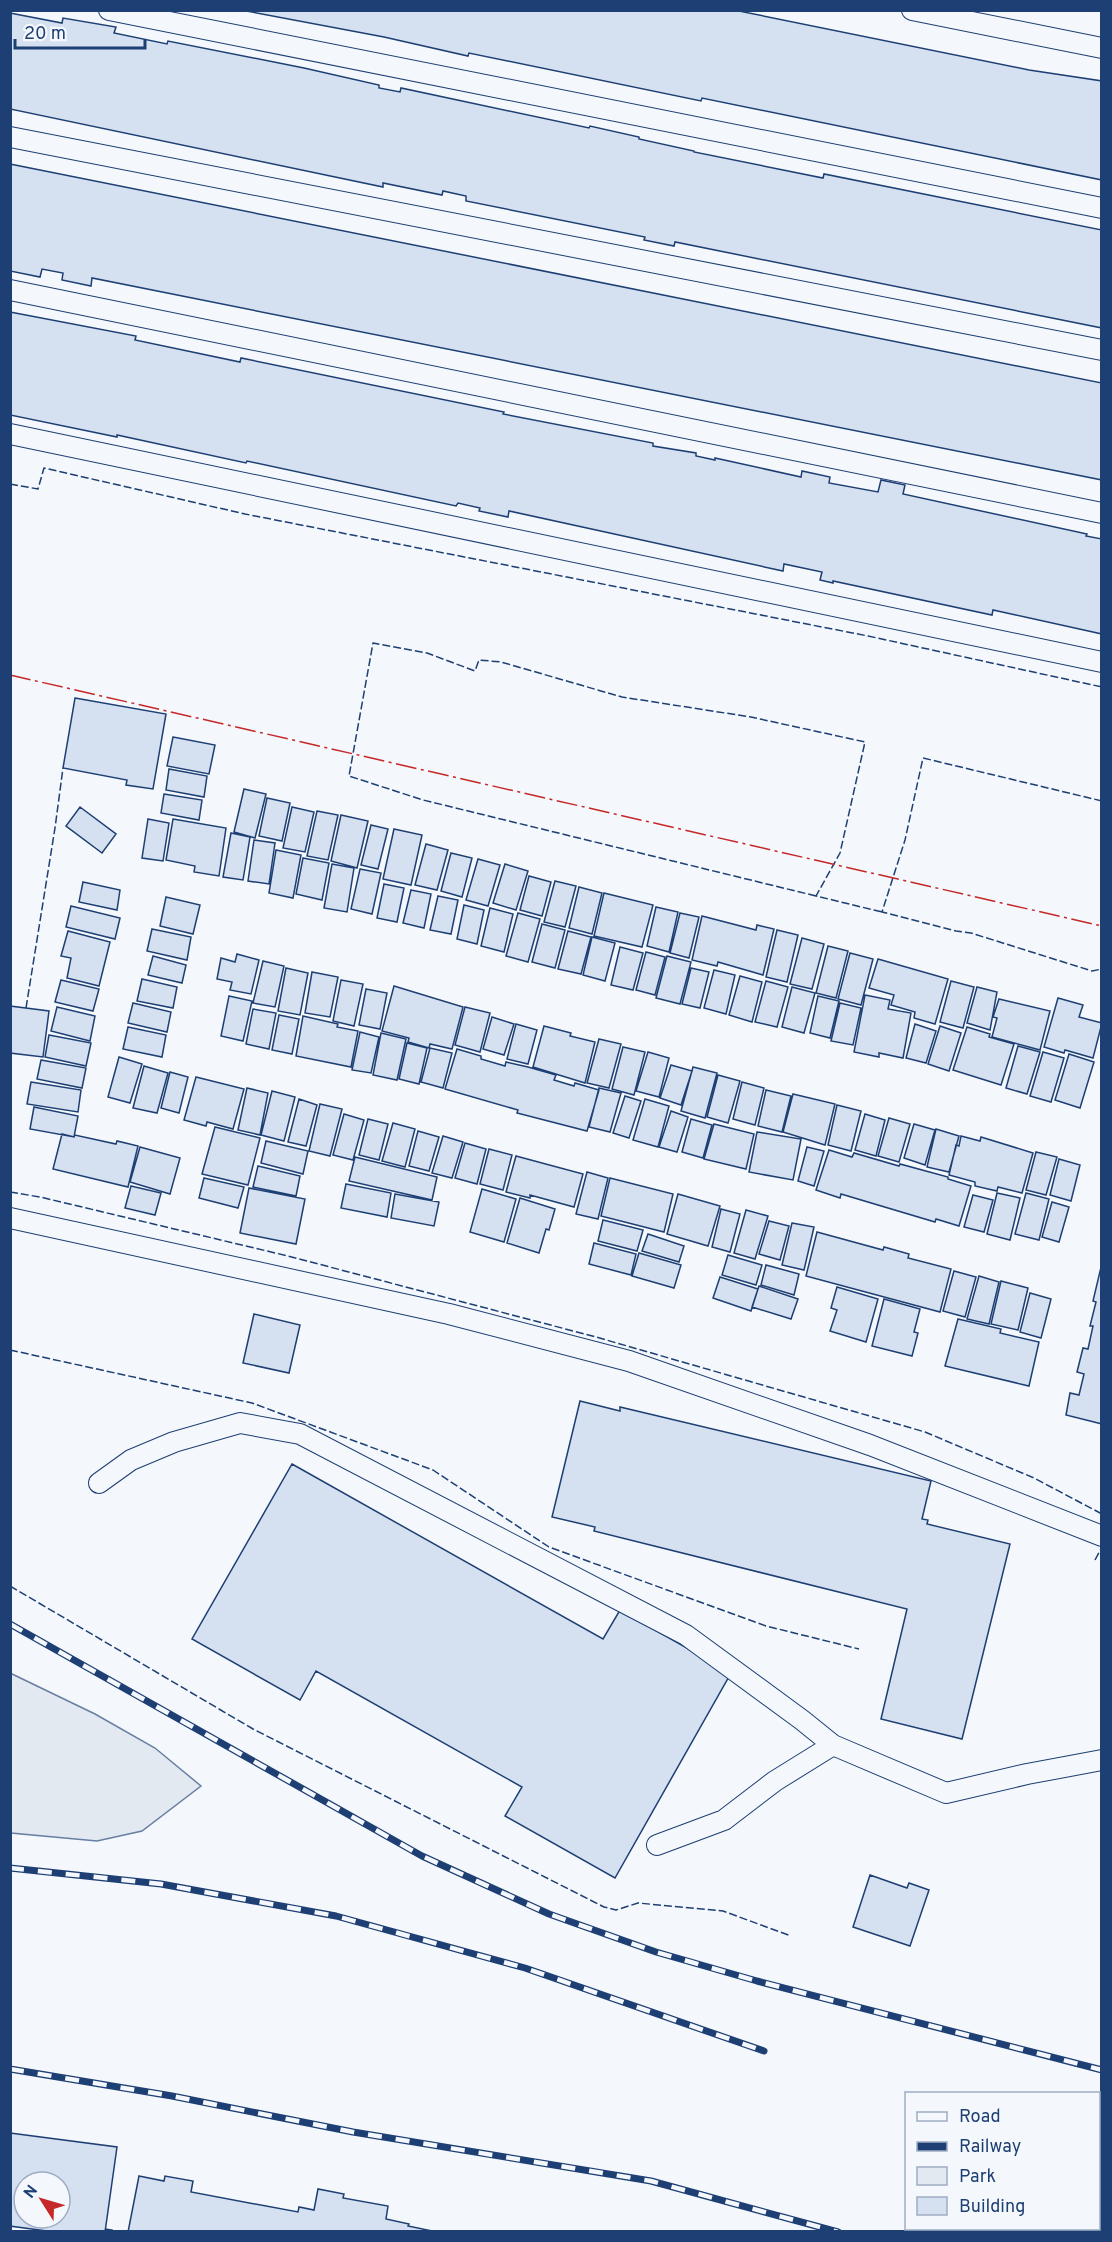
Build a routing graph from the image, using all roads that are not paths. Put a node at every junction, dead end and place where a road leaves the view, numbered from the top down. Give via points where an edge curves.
1 (109, 10) edge
2 (912, 10) edge
3 (1101, 48) edge
4 (10, 137) edge
5 (1101, 208) edge
6 (10, 290) edge
7 (1101, 350) edge
8 (10, 434) edge
9 (1101, 513) edge
10 (1101, 662) edge
11 (10, 1218) edge
12 (99, 1483) dead end
13 (1101, 1536) edge
14 (833, 1745) junction
15 (1101, 1760) edge
16 (657, 1845) dead end

1 - 5 lane
2 - 3 lane
4 - 7 lane
6 - 9 lane
8 - 10 lane
11 - 13 lane via 449,1314 629,1361 870,1445
12 - 14 lane via 131,1460 174,1442 240,1423 300,1434 686,1635
14 - 15 lane via 946,1793
14 - 16 lane via 723,1820

